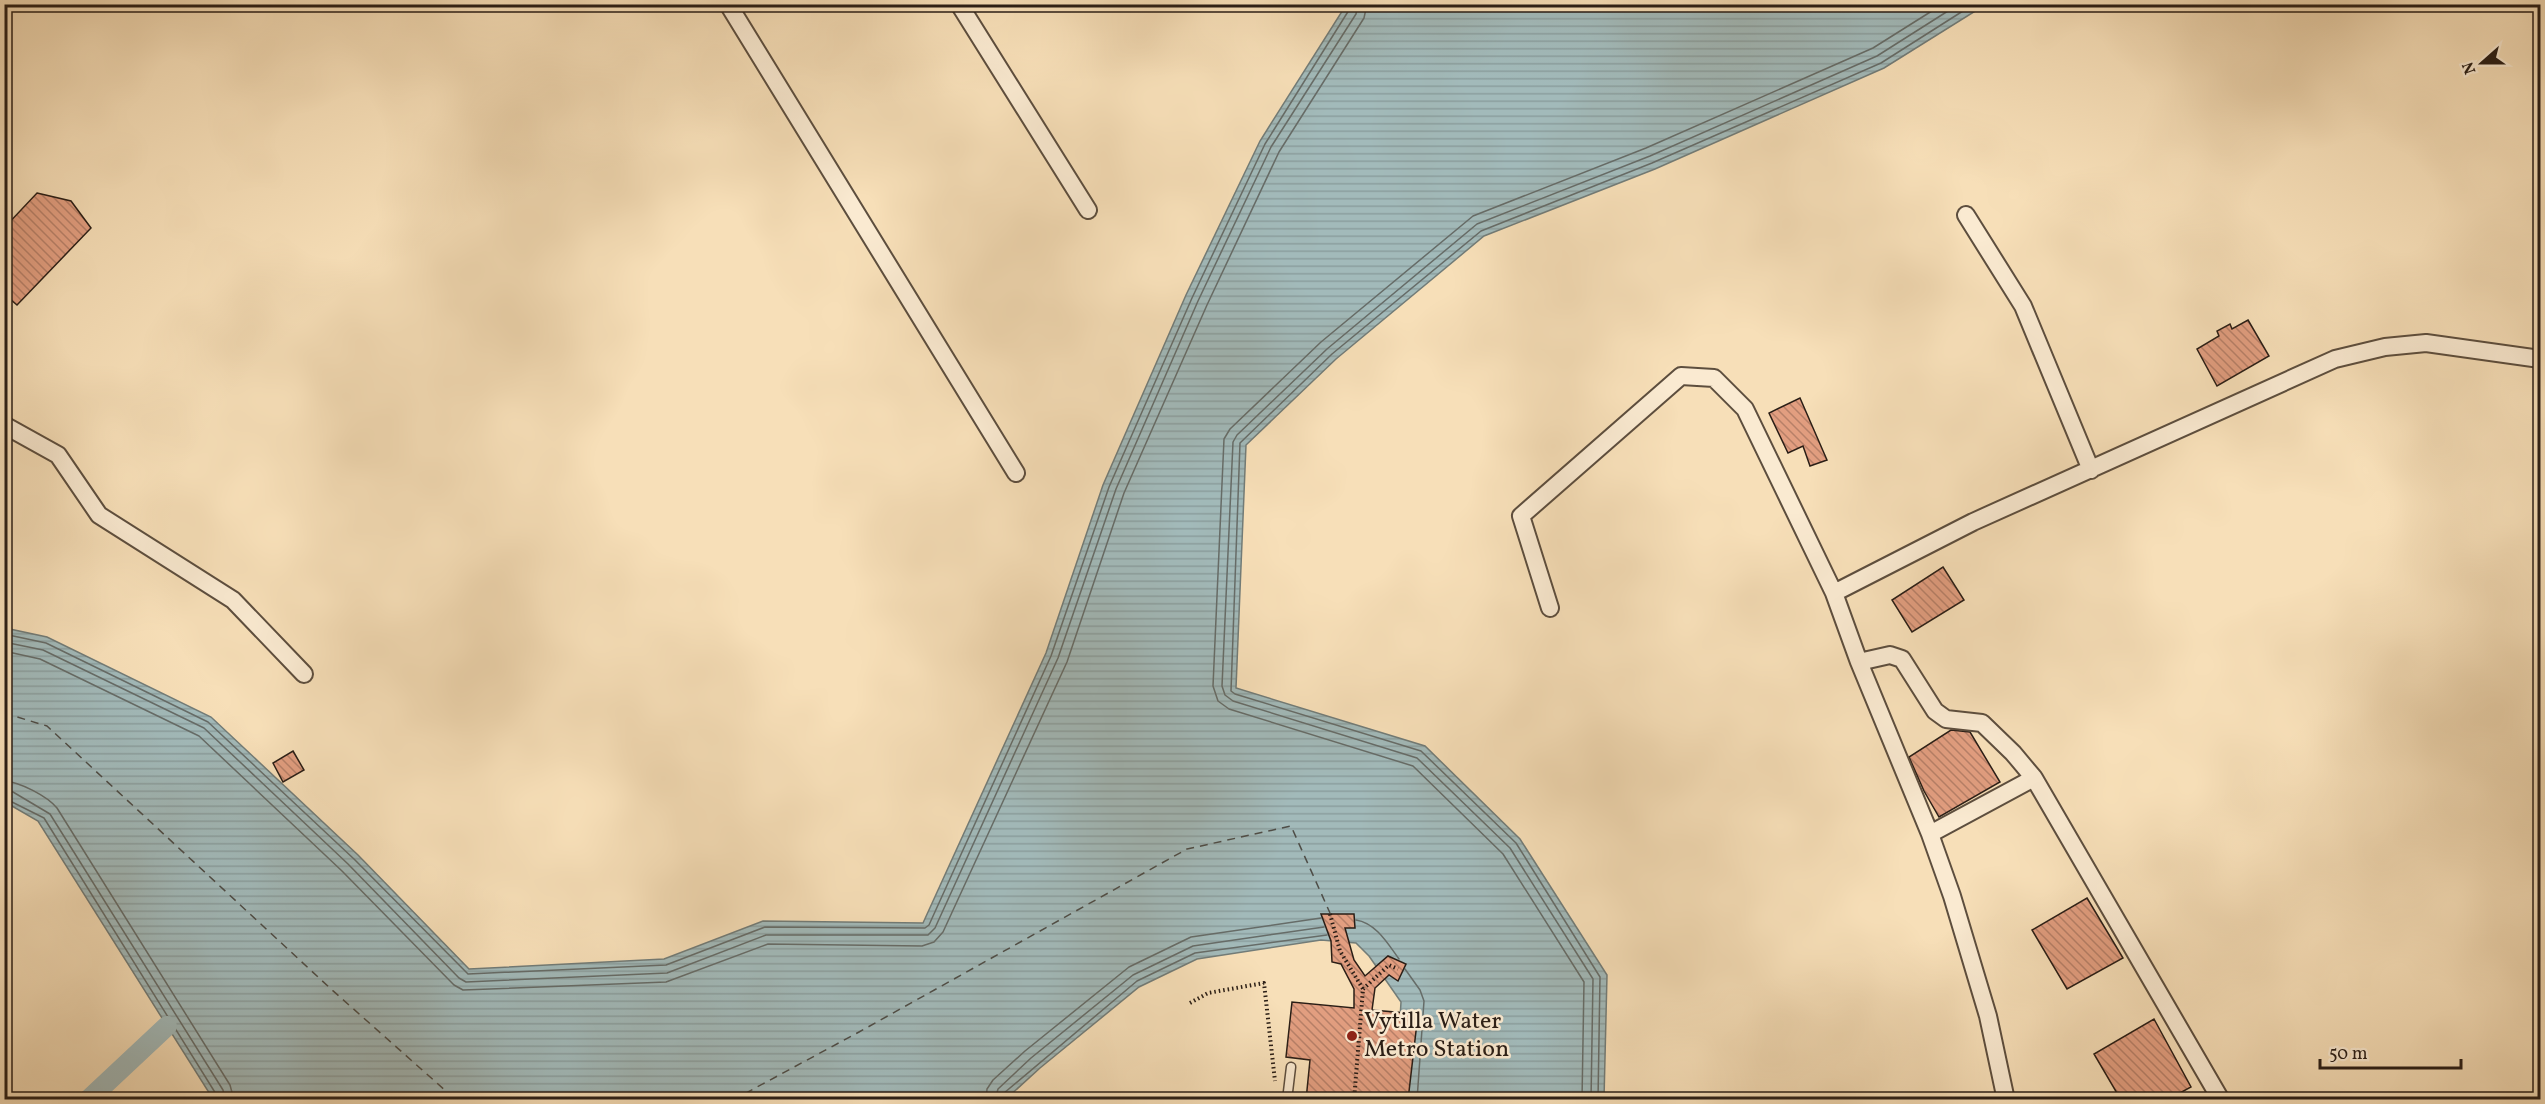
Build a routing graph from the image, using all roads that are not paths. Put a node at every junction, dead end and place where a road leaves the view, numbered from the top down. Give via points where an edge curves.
1 (728, 4) edge
2 (959, 4) edge
3 (1088, 210) dead end
4 (1966, 215) dead end
5 (2541, 359) edge
6 (4, 425) edge
7 (2091, 470) junction
8 (1016, 473) dead end
9 (1834, 593) junction
10 (1551, 608) dead end
11 (1859, 662) junction
12 (303, 674) dead end
13 (2034, 778) junction
14 (1930, 834) junction
15 (1291, 1067) dead end
16 (1287, 1100) edge
17 (2006, 1100) edge
18 (2221, 1100) edge

1 - 8 street
2 - 3 street
4 - 7 street via 2023,306
5 - 7 street via 2426,343 2385,347 2335,359
6 - 12 street via 58,454 99,515 233,600
7 - 9 street via 1973,522
9 - 10 street via 1745,409 1714,378 1681,376 1521,516
9 - 11 street
11 - 13 street via 1890,655 1902,659 1935,711 1946,719 1982,723
11 - 14 street
13 - 14 street
13 - 18 street
14 - 17 street via 1988,1016
15 - 16 lane

